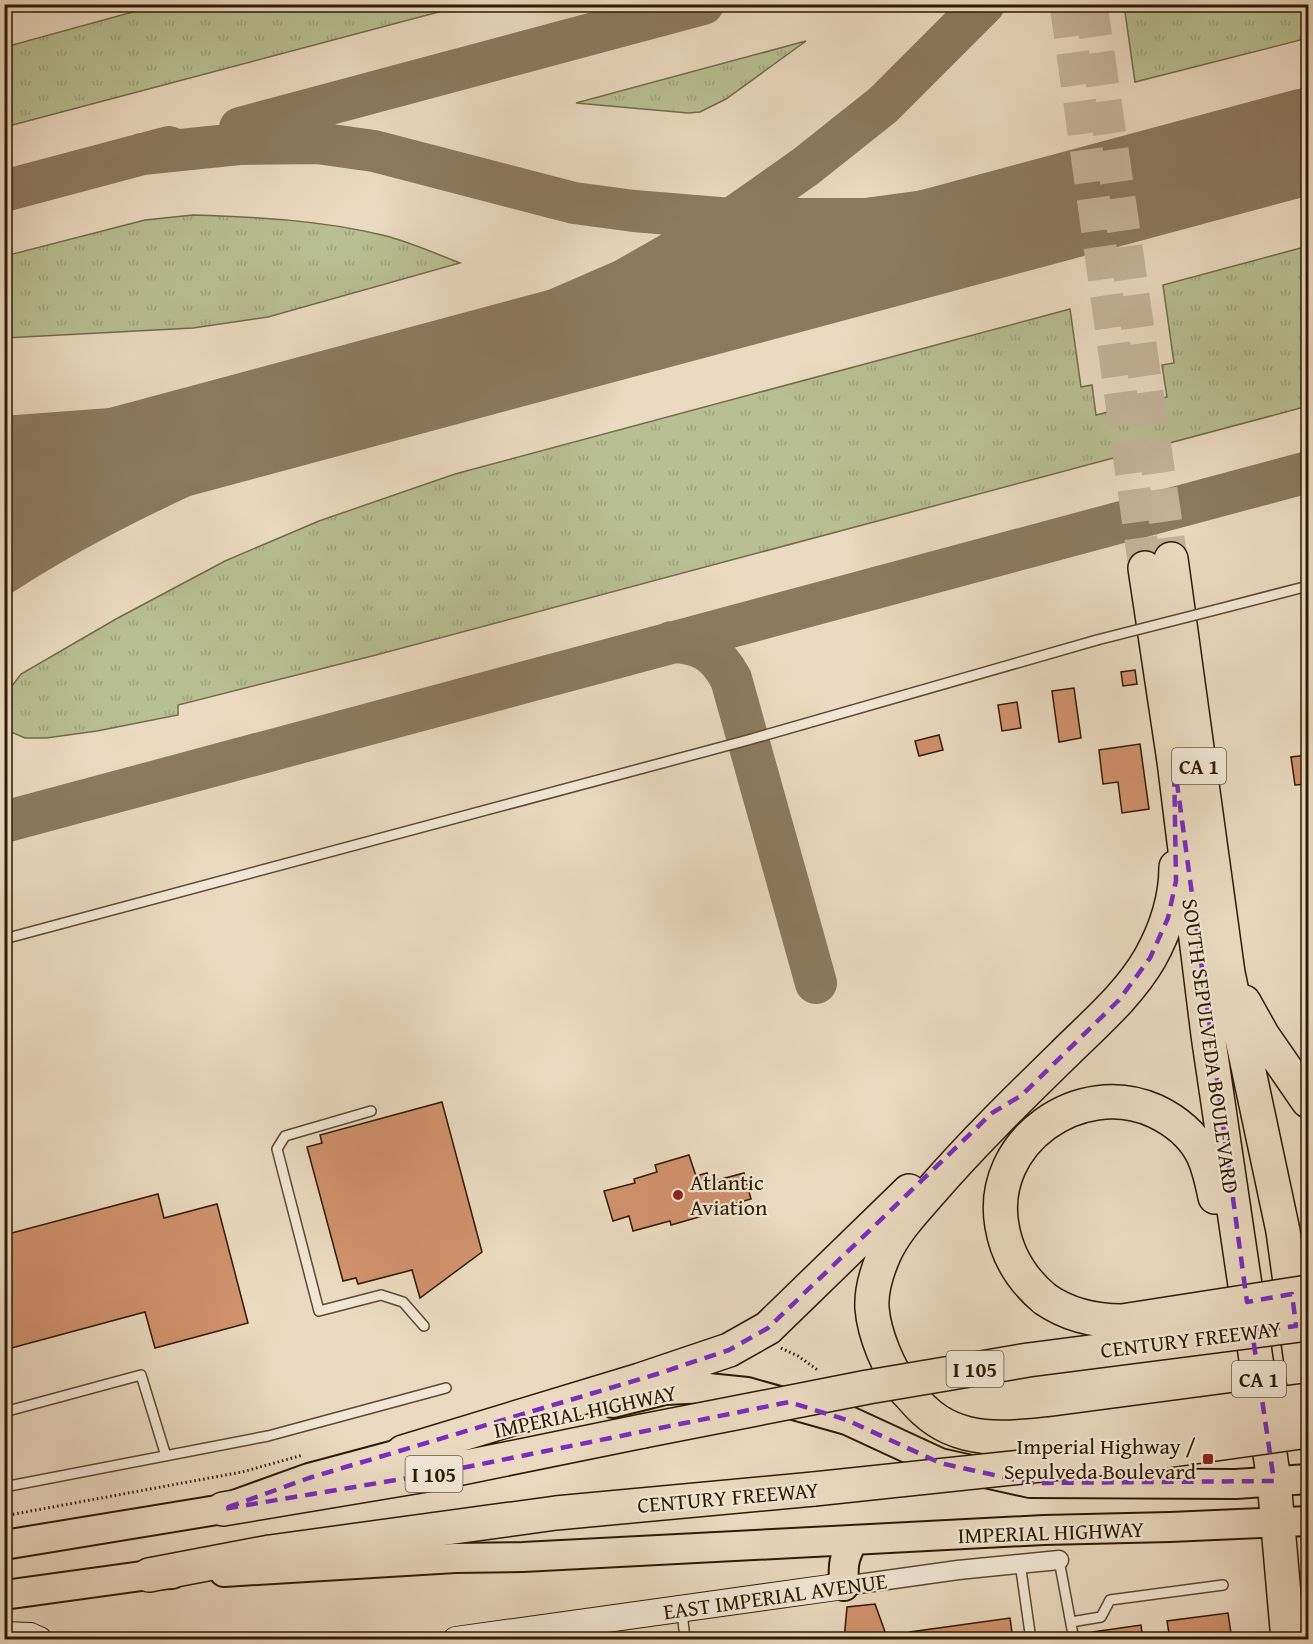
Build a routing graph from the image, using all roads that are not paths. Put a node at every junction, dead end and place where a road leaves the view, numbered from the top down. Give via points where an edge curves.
1 (1308, 586) edge
2 (1174, 761) junction
3 (4, 939) edge
4 (1228, 973) junction
5 (1022, 1095) junction
6 (1308, 1101) edge
7 (371, 1111) dead end
8 (1243, 1276) junction
9 (1308, 1292) edge
10 (1308, 1324) edge
11 (424, 1326) dead end
12 (446, 1388) dead end
13 (1308, 1400) edge
14 (4, 1412) edge
15 (1308, 1413) edge
16 (1308, 1431) edge
17 (403, 1452) junction
18 (166, 1456) junction
19 (1308, 1479) edge
20 (1275, 1481) junction
21 (4, 1487) edge
22 (223, 1509) junction
23 (1293, 1522) edge
24 (853, 1541) junction
25 (4, 1545) edge
26 (1059, 1560) joint
27 (1020, 1563) junction
28 (149, 1575) junction
29 (1223, 1585) dead end
30 (844, 1586) junction
31 (4, 1594) edge
32 (681, 1609) junction
33 (1071, 1622) junction
34 (531, 1634) edge
35 (4, 1635) edge
36 (39, 1640) edge
37 (456, 1640) edge
38 (685, 1640) edge
39 (1031, 1640) edge
40 (1074, 1640) edge
41 (1288, 1640) edge

1 - 3 lane, bridge via 1097,640 748,741
2 - 4 highway, SOUTH SEPULVEDA BOULEVARD / CA 1 via 1158,563
2 - 5 highway via 1176,881 1168,918 1150,958 1119,1000
2 - 8 highway, SOUTH SEPULVEDA BOULEVARD / CA 1
4 - 6 highway via 1263,1036
4 - 15 highway, SOUTH SEPULVEDA BOULEVARD / CA 1 via 1283,1231
5 - 13 highway, bridge via 905,1221 885,1253 874,1282 872,1308 889,1365 926,1412 957,1431 1006,1439
5 - 17 highway via 992,1113 758,1334 729,1350 649,1377
7 - 11 lane via 285,1136 277,1149 319,1311 381,1295 403,1302
8 - 9 highway, bridge via 1218,1213 1202,1153 1174,1122 1147,1107 1097,1102 1068,1110 1036,1130 1014,1158 1003,1190 1001,1221 1009,1253 1033,1288 1060,1309 1100,1320 1122,1321
8 - 20 highway, SOUTH SEPULVEDA BOULEVARD / CA 1
10 - 22 highway, CENTURY FREEWAY / I 105, bridge via 1017,1362 868,1387 432,1474
12 - 18 lane via 268,1436
14 - 18 lane via 141,1376
16 - 28 highway, CENTURY FREEWAY / I 105, bridge via 1136,1455 556,1513 270,1552
17 - 20 main road, IMPERIAL HIGHWAY via 665,1390 708,1388 747,1392 847,1419 940,1463 1030,1482
17 - 22 main road, IMPERIAL HIGHWAY via 309,1478
18 - 21 lane
19 - 20 main road, IMPERIAL HIGHWAY
20 - 23 highway, SOUTH SEPULVEDA BOULEVARD / CA 1
22 - 25 main road, IMPERIAL HIGHWAY
23 - 24 main road, IMPERIAL HIGHWAY via 1053,1529
23 - 41 highway, CA 1
24 - 28 main road, IMPERIAL HIGHWAY
24 - 30 main road via 845,1555
26 - 27 street, EAST IMPERIAL AVENUE
26 - 33 lane
27 - 30 street, EAST IMPERIAL AVENUE
27 - 39 lane
28 - 31 main road, IMPERIAL HIGHWAY
29 - 33 lane via 1110,1600 1101,1617
30 - 32 street, EAST IMPERIAL AVENUE
32 - 34 street, EAST IMPERIAL AVENUE
32 - 38 lane
33 - 40 lane
34 - 37 street, EAST IMPERIAL AVENUE
35 - 36 street via 30,1635

